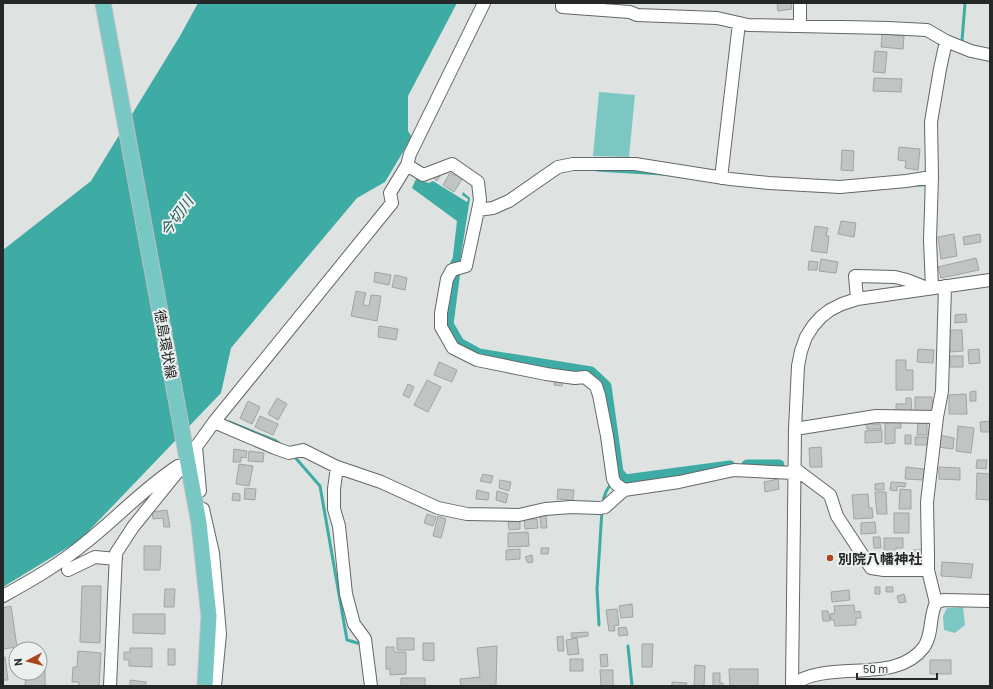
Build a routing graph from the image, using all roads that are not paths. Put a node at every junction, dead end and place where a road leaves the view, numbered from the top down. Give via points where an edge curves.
1 (103, 3) edge
2 (484, 3) edge
3 (562, 3) edge
4 (800, 3) edge
5 (739, 23) junction
6 (800, 26) junction
7 (946, 41) junction
8 (990, 55) edge
9 (407, 165) junction
10 (932, 177) junction
11 (721, 178) junction
12 (478, 210) junction
13 (990, 280) edge
14 (945, 286) junction
15 (930, 288) junction
16 (857, 298) junction
17 (937, 417) junction
18 (214, 422) junction
19 (795, 429) junction
20 (187, 460) junction
21 (337, 467) junction
22 (794, 471) junction
23 (618, 484) junction
24 (116, 560) junction
25 (68, 570) dead end
26 (928, 570) junction
27 (3, 596) edge
28 (990, 601) edge
29 (936, 603) junction
30 (110, 686) edge
31 (205, 686) edge
32 (215, 686) edge
33 (370, 686) edge
34 (792, 686) edge

1 - 20 main road, 徳島環状線
2 - 9 street via 410,154
3 - 5 street via 562,7 630,12 637,15 717,18
4 - 6 street
5 - 6 street
5 - 11 street
6 - 7 street via 927,30
7 - 8 street
7 - 10 street via 931,122
9 - 12 street via 423,175 452,164 478,182
9 - 18 street via 390,193 392,203
10 - 11 street via 840,187
10 - 15 street
11 - 12 street via 635,164 573,164 558,167 509,201 493,208
12 - 23 street via 466,266 456,269 446,279 441,327 453,348 477,360 546,374 585,377 596,386
13 - 14 street
14 - 15 street
14 - 17 street via 942,391
15 - 16 street
15 - 16 street via 895,277 855,276
16 - 19 street via 826,313 806,336 798,366
17 - 19 street via 876,416
17 - 26 street via 927,502
18 - 21 street via 289,453 303,450
18 - 32 street via 196,447 199,487 213,553 220,634
19 - 22 street
20 - 24 street via 133,527 116,553
20 - 27 street via 160,477 86,542 52,568
20 - 31 main road, 徳島環状線 via 199,523 209,616
21 - 23 street via 381,482 438,508 468,514 519,516 545,509 602,507
21 - 33 street via 334,509 339,526 346,594 354,624 365,639
22 - 23 street via 734,470 679,482
22 - 26 street via 830,495 836,516 871,568
22 - 34 street
24 - 25 street via 95,557
24 - 30 street
26 - 29 street
28 - 29 street via 943,600
29 - 34 street via 930,633 924,646 906,662 878,669 819,673

